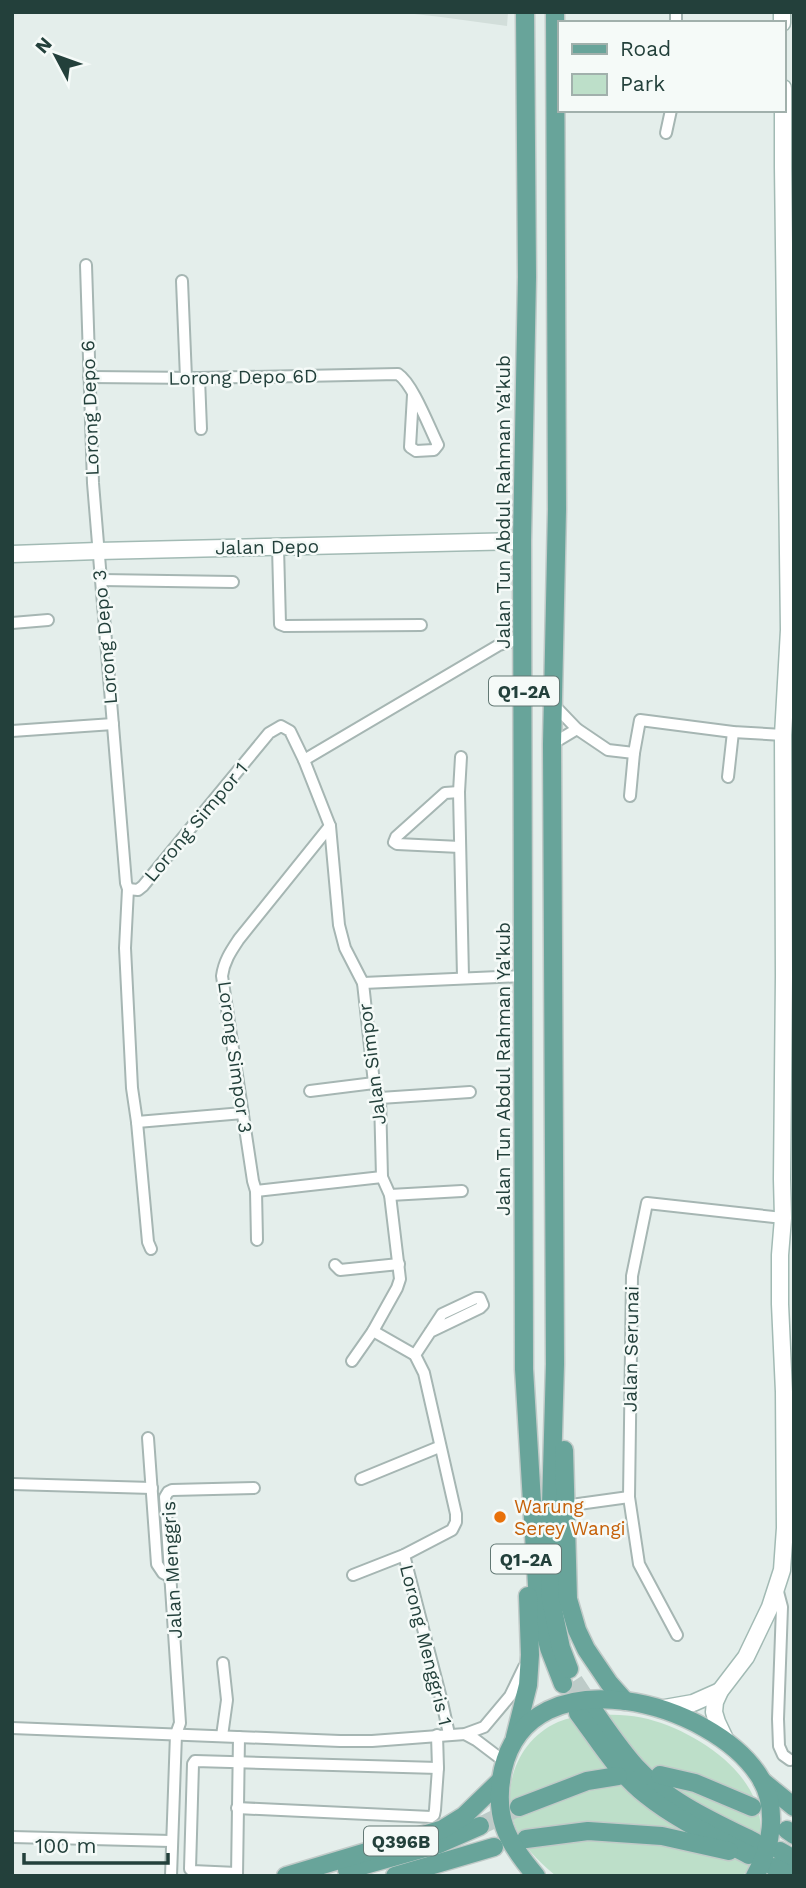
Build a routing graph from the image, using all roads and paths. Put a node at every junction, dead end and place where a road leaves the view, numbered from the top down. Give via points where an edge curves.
1 (548, 12) edge
2 (555, 12) edge
3 (524, 17) edge
4 (671, 112) edge
5 (789, 113) edge
6 (666, 134) dead end
7 (788, 168) edge
8 (86, 265) dead end
9 (182, 281) dead end
10 (789, 342) edge
11 (89, 377) junction
12 (186, 378) junction
13 (199, 379) junction
14 (413, 395) junction
15 (201, 429) dead end
16 (522, 541) junction
17 (278, 547) junction
18 (98, 551) junction
19 (12, 555) edge
20 (102, 580) junction
21 (233, 582) dead end
22 (48, 620) dead end
23 (12, 622) edge
24 (421, 625) dead end
25 (523, 638) junction
26 (553, 704) junction
27 (113, 724) junction
28 (787, 727) edge
29 (577, 729) junction
30 (12, 731) edge
31 (290, 732) joint
32 (733, 732) junction
33 (552, 744) junction
34 (634, 752) junction
35 (461, 757) dead end
36 (304, 760) junction
37 (728, 777) dead end
38 (459, 792) junction
39 (630, 796) dead end
40 (788, 797) edge
41 (330, 826) junction
42 (460, 847) junction
43 (128, 889) junction
44 (524, 976) junction
45 (463, 978) junction
46 (363, 984) junction
47 (374, 1083) junction
48 (310, 1091) dead end
49 (470, 1092) dead end
50 (380, 1098) junction
51 (788, 1110) edge
52 (243, 1114) junction
53 (137, 1122) junction
54 (382, 1177) junction
55 (256, 1191) junction
56 (462, 1191) dead end
57 (390, 1195) junction
58 (783, 1218) junction
59 (257, 1240) dead end
60 (151, 1248) dead end
61 (399, 1264) junction
62 (335, 1265) dead end
63 (373, 1331) junction
64 (429, 1332) dead end
65 (415, 1356) junction
66 (352, 1361) dead end
67 (555, 1364) junction
68 (524, 1369) junction
69 (788, 1379) edge
70 (790, 1408) edge
71 (148, 1438) dead end
72 (439, 1447) junction
73 (361, 1479) dead end
74 (12, 1484) edge
75 (254, 1488) dead end
76 (152, 1489) junction
77 (629, 1497) junction
78 (564, 1506) junction
79 (404, 1555) junction
80 (353, 1576) dead end
81 (171, 1577) junction
82 (778, 1588) junction
83 (677, 1635) dead end
84 (530, 1655) junction
85 (223, 1664) dead end
86 (720, 1691) junction
87 (625, 1701) junction
88 (659, 1709) junction
89 (586, 1712) tunnel mouth
90 (12, 1728) edge
91 (176, 1734) junction
92 (465, 1734) junction
93 (443, 1735) junction
94 (222, 1737) junction
95 (239, 1737) junction
96 (727, 1743) junction
97 (508, 1754) junction
98 (790, 1760) dead end
99 (238, 1762) junction
100 (438, 1768) junction
101 (660, 1775) dead end
102 (618, 1776) dead end
103 (501, 1780) junction
104 (762, 1781) junction
105 (519, 1807) tunnel mouth
106 (752, 1807) dead end
107 (794, 1807) edge
108 (237, 1808) junction
109 (480, 1826) tunnel mouth
110 (12, 1837) edge
111 (526, 1839) dead end
112 (171, 1841) junction
113 (494, 1847) dead end
114 (783, 1859) edge
115 (237, 1874) edge
116 (171, 1876) edge
117 (286, 1876) edge
118 (327, 1876) edge
119 (395, 1876) edge
120 (536, 1876) edge
121 (755, 1876) edge
122 (791, 1876) edge

1 - 3 main road via 538,25
2 - 26 main road
3 - 16 main road, Jalan Tun Abdul Rahman Ya'kub / Q1-2A via 527,277
4 - 6 street
5 - 7 main road
7 - 10 main road
8 - 11 street, Lorong Depo 6
9 - 12 street
10 - 28 main road
11 - 12 street, Lorong Depo 6D
11 - 18 street, Lorong Depo 6
12 - 13 street, Lorong Depo 6D
13 - 14 street, Lorong Depo 6D via 398,373
13 - 15 street
14 - 14 street via 411,447 434,450 438,444
16 - 17 main road, Jalan Depo
16 - 25 main road, Jalan Tun Abdul Rahman Ya'kub / Q1-2A
17 - 18 main road, Jalan Depo
17 - 24 street via 280,624
18 - 19 main road, Jalan Depo
18 - 20 street, Lorong Depo 3
20 - 21 street
20 - 27 street, Lorong Depo 3
22 - 23 street
25 - 36 street via 499,645
25 - 44 main road, Jalan Tun Abdul Rahman Ya'kub / Q1-2A
26 - 29 street
26 - 33 main road
27 - 30 street
27 - 43 street, Lorong Simpor 1
28 - 32 street
28 - 40 main road
29 - 33 street
29 - 34 street via 608,750
31 - 36 street, Jalan Simpor
31 - 43 street, Lorong Simpor 1 via 281,726 269,733 144,886
32 - 34 street via 640,720
32 - 37 street
33 - 67 main road
34 - 39 street
35 - 38 street
36 - 41 street, Jalan Simpor
38 - 42 street
38 - 42 street via 445,793 394,842
40 - 51 main road via 784,976
41 - 46 street, Jalan Simpor via 339,925
41 - 52 street, Lorong Simpor 3 via 239,939 223,966
42 - 45 street
43 - 53 street via 125,948
44 - 45 street
44 - 68 main road, Jalan Tun Abdul Rahman Ya'kub / Q1-2A
45 - 46 street
46 - 47 street, Jalan Simpor
47 - 48 street
47 - 50 street, Jalan Simpor
49 - 50 street
50 - 54 street, Jalan Simpor
51 - 58 main road
52 - 53 street
52 - 55 street, Lorong Simpor 3
53 - 60 street
54 - 55 street
54 - 57 street, Jalan Simpor
55 - 59 street, Lorong Simpor 3
56 - 57 street
57 - 61 street, Jalan Simpor
58 - 69 main road via 780,1304
58 - 77 street, Jalan Serunai via 647,1203 632,1276
61 - 62 street via 340,1270
61 - 63 street, Jalan Simpor via 397,1288
63 - 65 street
63 - 66 street, Jalan Simpor
64 - 65 street
65 - 72 street, Lorong Menggris 1 via 424,1373
67 - 68 main road via 551,1600 568,1682 549,1648 538,1602
67 - 78 main road via 563,1387
68 - 84 main road, Q1-2A via 517,1398
69 - 70 main road
70 - 82 main road via 784,1430 785,1528
71 - 76 street
72 - 73 street
72 - 79 street, Lorong Menggris 1 via 456,1522 452,1530
74 - 76 street
75 - 81 street, Jalan Menggris via 168,1492
76 - 81 street via 157,1564
77 - 78 street
77 - 83 street, Jalan Serunai via 639,1564
78 - 87 main road via 568,1599 577,1630
79 - 80 street, Lorong Menggris 1
79 - 93 street, Lorong Menggris 1 via 442,1702
81 - 91 street, Jalan Menggris via 180,1723
82 - 86 main road via 746,1657
82 - 98 street via 782,1607 779,1746
84 - 92 street via 516,1685 484,1727
84 - 97 main road, Q1-2A via 528,1685
85 - 94 street via 227,1700
86 - 88 main road via 693,1703
86 - 96 main road via 714,1712
87 - 88 main road
87 - 97 main road via 559,1705 526,1726
88 - 96 main road via 696,1722
89 - 111 main road via 621,1771 646,1795 688,1822 752,1849 588,1831
90 - 91 street
91 - 94 street
91 - 112 street, Jalan Menggris
92 - 93 street
92 - 97 street
93 - 95 street via 372,1741
93 - 100 street, Lorong Menggris 1
94 - 95 street
95 - 99 street
96 - 104 main road
97 - 103 main road
99 - 100 street
99 - 108 street
99 - 115 street via 197,1760 193,1764 190,1865 192,1871
100 - 108 street, Lorong Menggris 1 via 431,1817
101 - 106 main road via 695,1783
102 - 105 main road via 587,1781
103 - 117 main road, Q396B via 464,1816 443,1829
103 - 120 main road via 500,1816 508,1838
104 - 107 main road
104 - 121 main road via 772,1823 768,1848
108 - 115 street
109 - 118 main road via 439,1844
110 - 112 street
112 - 116 street, Jalan Menggris
113 - 119 main road
114 - 122 main road

